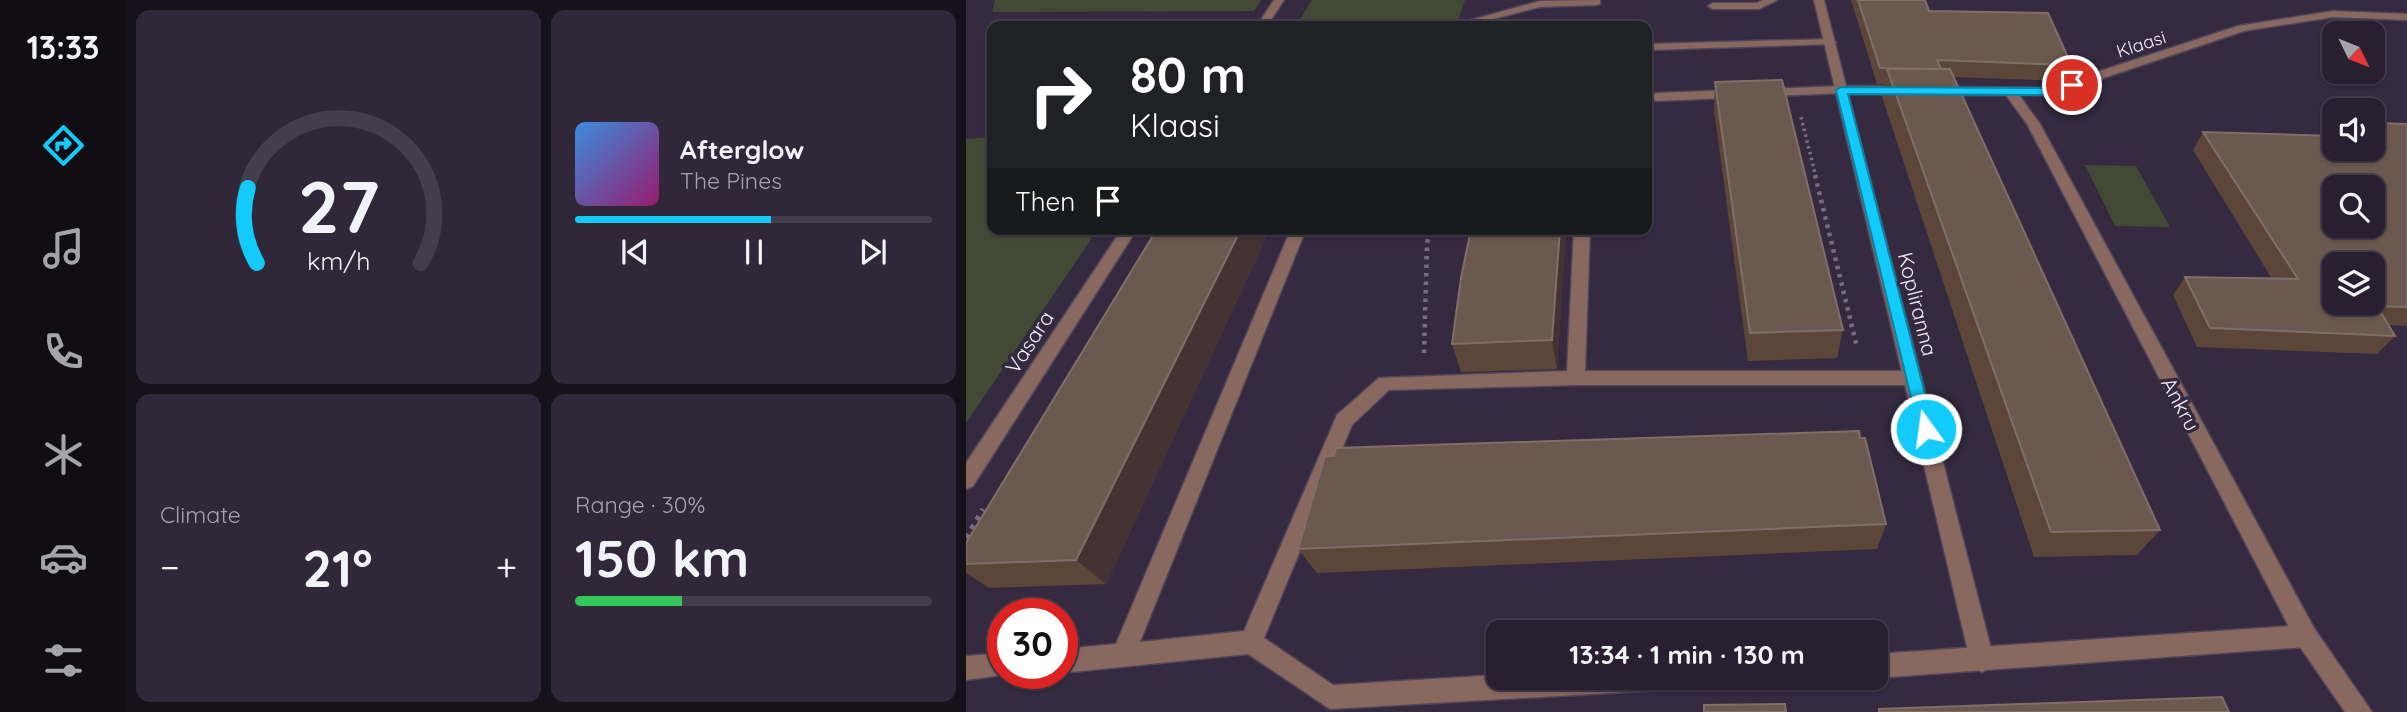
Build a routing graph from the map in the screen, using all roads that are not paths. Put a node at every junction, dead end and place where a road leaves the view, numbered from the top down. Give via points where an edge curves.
1 (1279, 0) edge
2 (1772, 0) edge
3 (1819, 0) edge
4 (1595, 2) edge
5 (1713, 6) dead end
6 (2407, 17) edge
7 (1476, 19) edge
8 (1265, 21) edge
9 (1830, 42) junction
10 (1652, 47) edge
11 (1841, 90) junction
12 (1911, 90) edge
13 (1925, 91) edge
14 (2009, 91) junction
15 (1656, 97) dead end
16 (1126, 235) edge
17 (1297, 235) edge
18 (1583, 235) edge
19 (1576, 378) junction
20 (1913, 378) junction
21 (966, 480) edge
22 (2306, 636) junction
23 (1251, 642) junction
24 (1122, 657) junction
25 (1078, 660) edge
26 (1982, 660) junction
27 (1888, 665) edge
28 (987, 666) edge
29 (966, 668) edge
30 (1486, 688) edge
31 (2360, 712) edge

1 - 8 street
2 - 5 street via 1759,6
3 - 9 street, Kopliranna
4 - 7 street via 1539,4
6 - 14 street, Klaasi via 2333,14 2242,29 2049,92
9 - 10 street
9 - 11 street, Kopliranna
11 - 12 street
11 - 15 street
11 - 20 street, Kopliranna
13 - 14 street, Klaasi
14 - 22 street, Ankru via 2045,148
16 - 21 street, Vasara
17 - 24 street
18 - 19 street
19 - 20 street
19 - 23 street via 1385,383 1344,420
20 - 26 street, Kopliranna
22 - 26 street
22 - 31 street, Ankru
23 - 24 street
23 - 30 street via 1330,697
24 - 25 street
26 - 27 street
28 - 29 street

